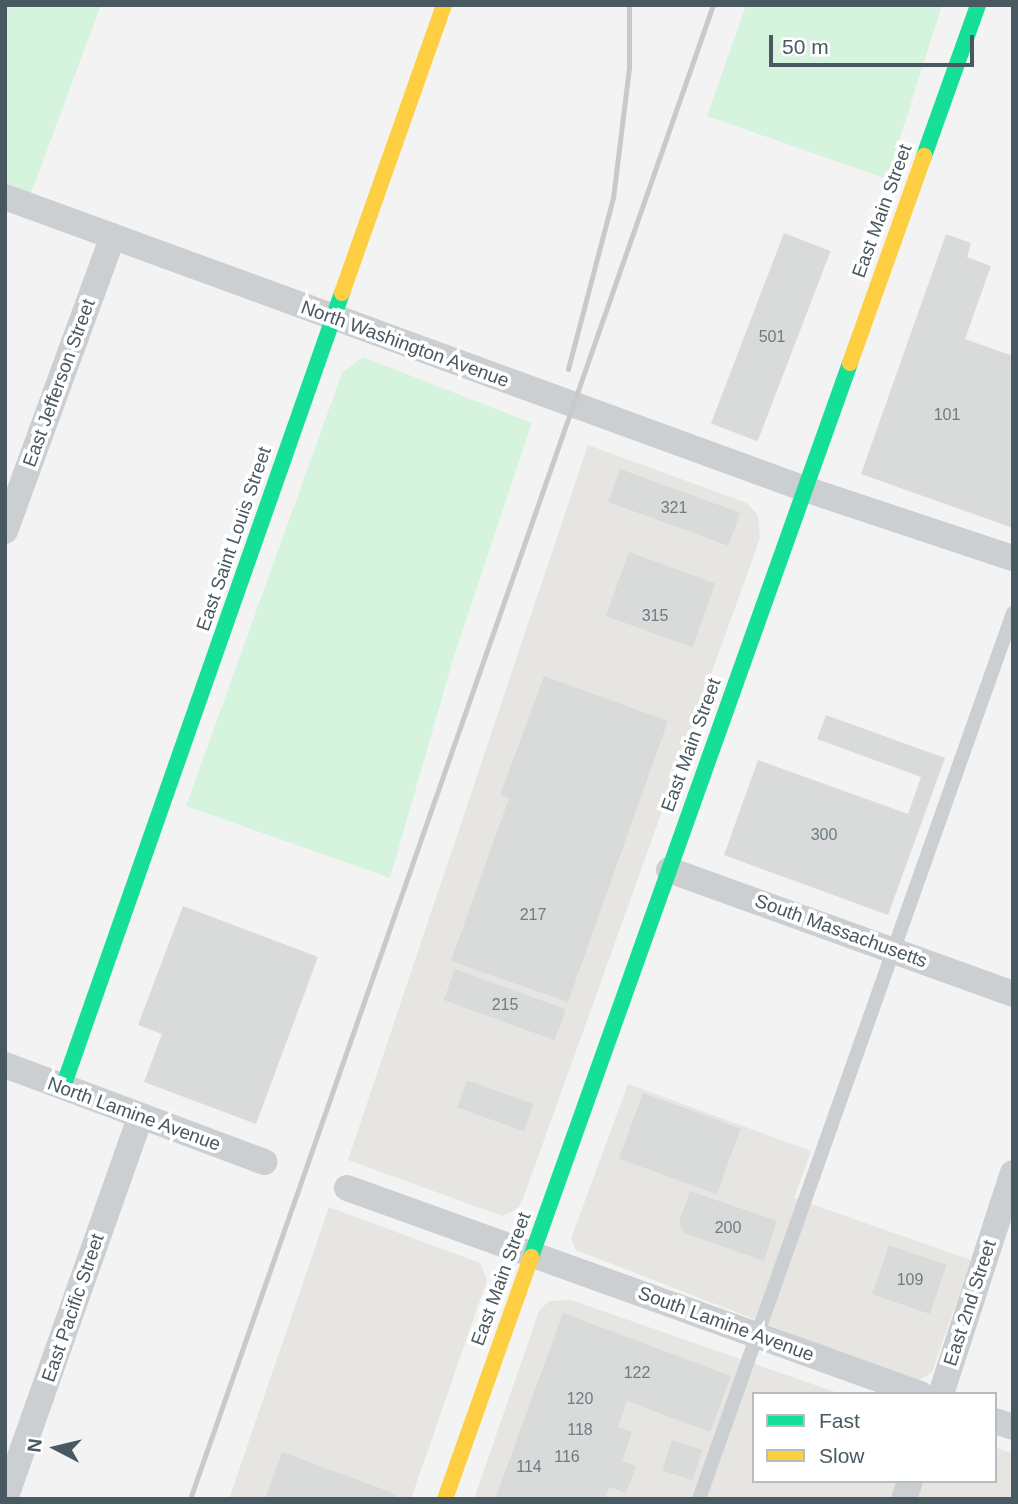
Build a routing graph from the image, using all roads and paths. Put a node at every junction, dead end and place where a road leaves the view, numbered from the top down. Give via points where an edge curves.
1 (444, 5) edge
2 (978, 5) edge
3 (5, 197) edge
4 (113, 236) junction
5 (334, 319) junction
6 (793, 484) junction
7 (5, 531) edge
8 (1013, 558) edge
9 (1013, 613) edge
10 (669, 870) junction
11 (892, 949) junction
12 (1013, 993) edge
13 (5, 1065) edge
14 (63, 1087) junction
15 (141, 1116) junction
16 (264, 1162) dead end
17 (1013, 1173) edge
18 (347, 1188) dead end
19 (532, 1254) junction
20 (756, 1335) junction
21 (914, 1392) edge
22 (942, 1392) edge
23 (5, 1499) edge
24 (444, 1499) edge
25 (699, 1499) edge

1 - 5 street, East Saint Louis Street
2 - 6 street, East Main Street
3 - 4 street, North Washington Avenue
4 - 5 street, North Washington Avenue
4 - 7 street, East Jefferson Street
5 - 6 street, North Washington Avenue
5 - 14 street, East Saint Louis Street
6 - 8 street, North Washington Avenue
6 - 10 street, East Main Street
9 - 11 lane
10 - 11 street, South Massachusetts
10 - 19 street, East Main Street
11 - 12 street, South Massachusetts
11 - 20 lane
13 - 14 street, North Lamine Avenue
14 - 15 street, North Lamine Avenue
15 - 16 street, North Lamine Avenue
15 - 23 street, East Pacific Street
17 - 22 street, East 2nd Street
18 - 19 street
19 - 20 street, South Lamine Avenue
19 - 24 street, East Main Street
20 - 21 street, South Lamine Avenue
20 - 25 lane

